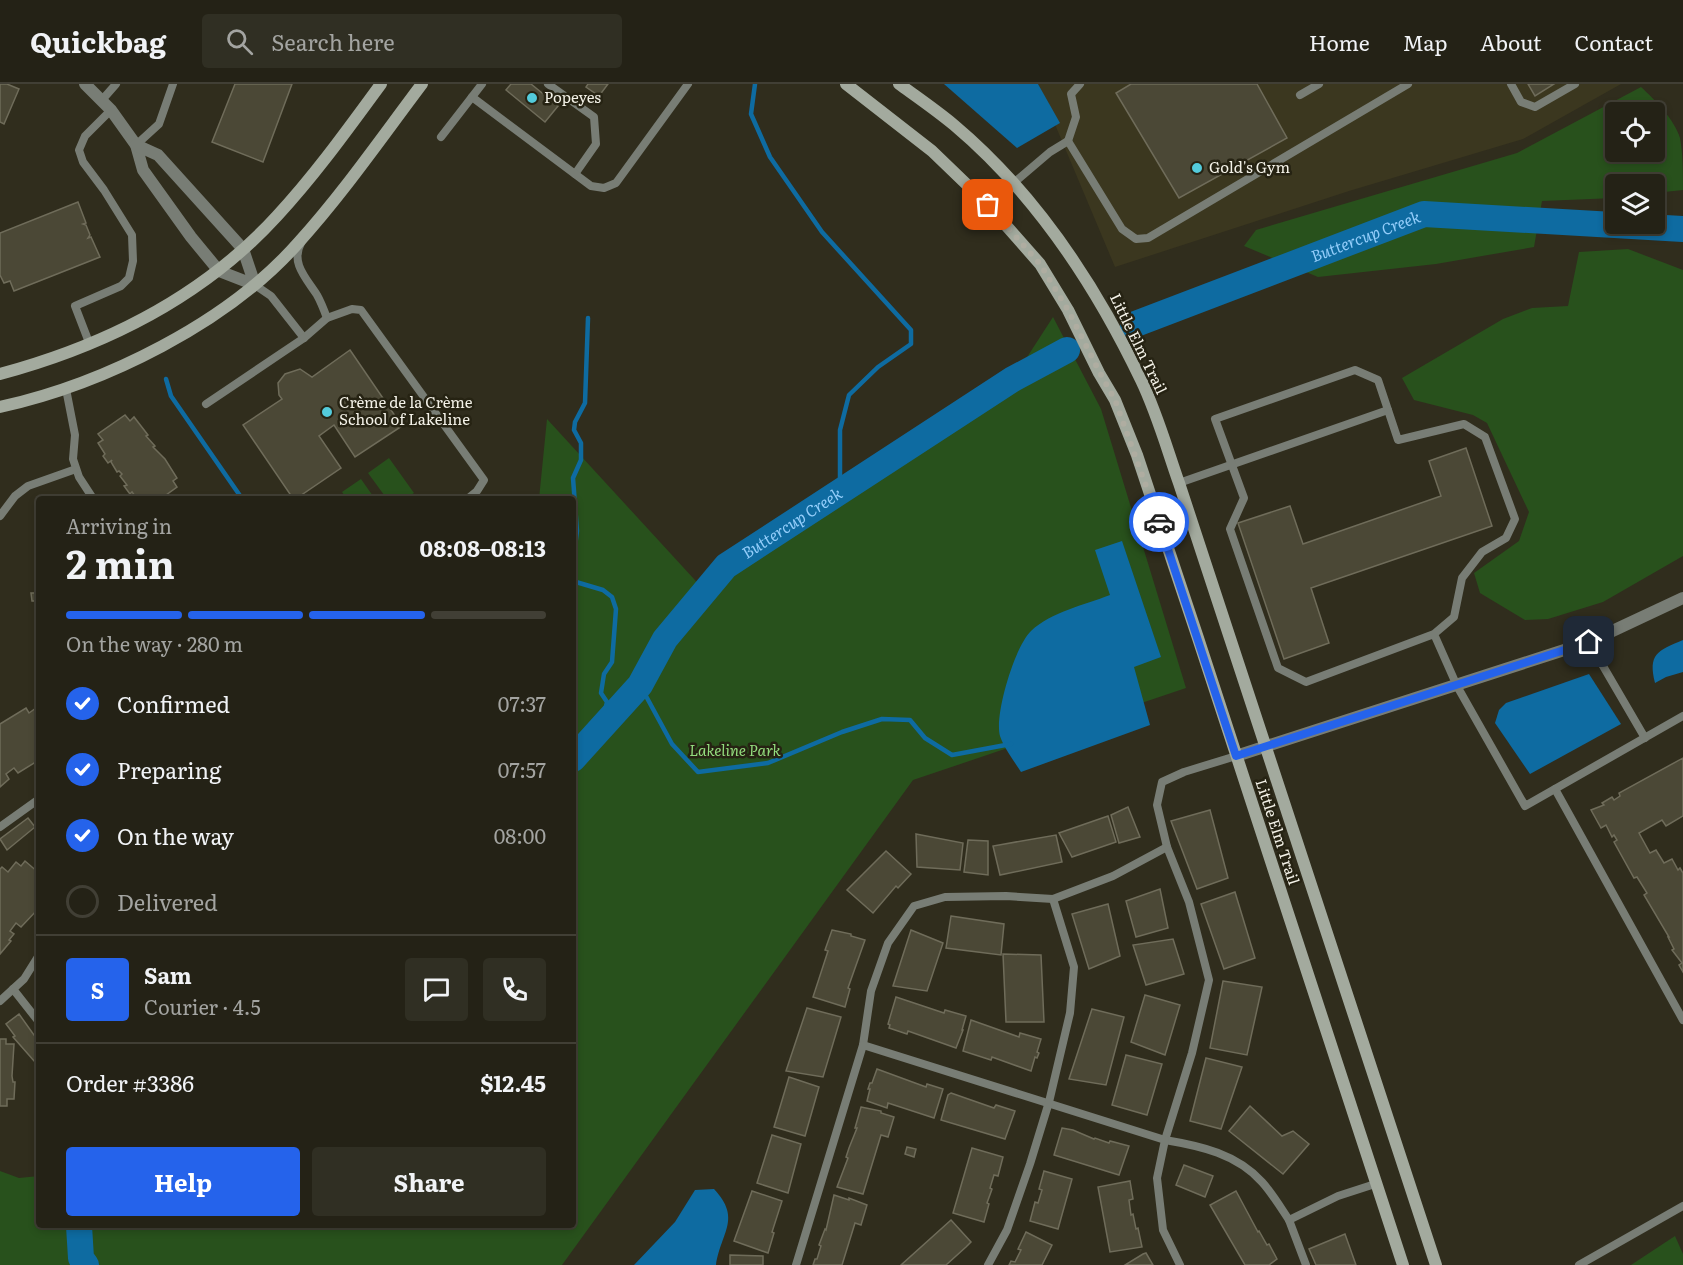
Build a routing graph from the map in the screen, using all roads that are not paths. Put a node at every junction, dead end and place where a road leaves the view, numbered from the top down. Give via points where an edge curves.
1 (85, 84) edge
2 (116, 84) edge
3 (173, 84) edge
4 (381, 84) edge
5 (422, 84) edge
6 (482, 84) edge
7 (549, 84) edge
8 (688, 84) edge
9 (846, 84) edge
10 (898, 84) edge
11 (1080, 84) edge
12 (1318, 84) edge
13 (1408, 84) edge
14 (1511, 84) edge
15 (1575, 84) edge
16 (1300, 95) dead end
17 (472, 97) junction
18 (102, 100) junction
19 (111, 111) junction
20 (441, 137) dead end
21 (1068, 141) junction
22 (136, 145) junction
23 (575, 174) junction
24 (1014, 184) junction
25 (988, 205) junction
26 (305, 236) junction
27 (243, 249) junction
28 (219, 271) junction
29 (255, 285) junction
30 (327, 318) junction
31 (304, 338) junction
32 (90, 345) junction
33 (0, 374) edge
34 (66, 389) junction
35 (206, 404) dead end
36 (0, 407) edge
37 (1388, 410) junction
38 (1232, 465) junction
39 (76, 469) junction
40 (1179, 483) junction
41 (91, 496) edge
42 (471, 496) edge
43 (0, 516) edge
44 (1683, 598) edge
45 (1434, 634) junction
46 (1589, 642) junction
47 (1457, 686) junction
48 (1683, 716) edge
49 (1645, 738) junction
50 (1267, 747) junction
51 (1236, 756) junction
52 (1555, 789) junction
53 (36, 801) edge
54 (0, 827) edge
55 (1167, 848) junction
56 (1053, 899) junction
57 (36, 960) edge
58 (13, 989) junction
59 (0, 1000) edge
60 (36, 1018) edge
61 (1683, 1020) edge
62 (863, 1045) junction
63 (1049, 1102) junction
64 (1165, 1140) junction
65 (1376, 1184) junction
66 (1683, 1206) edge
67 (1290, 1220) junction
68 (796, 1265) edge
69 (988, 1265) edge
70 (1180, 1265) edge
71 (1306, 1265) edge
72 (1403, 1265) edge
73 (1436, 1265) edge
74 (1579, 1265) edge

1 - 18 street
2 - 18 lane
3 - 22 lane via 159,124
4 - 27 street via 324,161 277,217
5 - 26 street
6 - 17 lane
7 - 23 lane via 594,117 596,144
8 - 23 lane via 616,183 604,189 591,186
9 - 25 street, Little Elm Trail via 932,151
10 - 24 street, Little Elm Trail via 954,125
11 - 21 lane via 1071,94 1076,117
12 - 16 lane
13 - 21 lane via 1148,238 1136,239 1122,229
14 - 15 lane via 1521,102 1534,107
17 - 20 lane
17 - 23 lane
18 - 19 street
19 - 22 street
19 - 32 lane via 85,136 80,150 83,162 132,235 133,261 129,278 121,286 75,306
21 - 24 lane
22 - 27 street via 158,155
22 - 28 street via 143,170
24 - 25 lane
24 - 40 street, Little Elm Trail via 1061,239 1097,295 1142,382
25 - 51 street, Little Elm Trail via 1040,264 1115,400 1137,455
26 - 29 street
26 - 30 lane via 296,257
27 - 28 street
27 - 29 street
28 - 29 street
28 - 32 street via 140,321
29 - 31 lane via 271,296
29 - 34 street via 166,344
30 - 31 lane
30 - 42 lane via 352,309 361,310 484,480
31 - 35 lane
32 - 33 street
34 - 36 street
34 - 39 lane via 73,416
37 - 38 lane
37 - 38 lane via 1378,380 1355,370 1215,420
37 - 45 lane via 1398,440 1464,424 1485,437 1515,519 1506,538 1482,552 1462,578 1454,617
38 - 40 lane
38 - 45 lane via 1244,498 1230,529 1278,668 1306,681
39 - 41 lane
39 - 43 lane via 28,486
40 - 50 street, Little Elm Trail
44 - 46 street
45 - 47 lane
46 - 47 street
46 - 49 lane
47 - 50 street
47 - 52 lane via 1525,806
48 - 49 lane
49 - 52 lane
50 - 51 street
50 - 73 street, Little Elm Trail
51 - 55 lane via 1162,782 1157,805
51 - 65 street, Little Elm Trail
52 - 61 lane
53 - 54 lane
55 - 56 lane via 1113,876
55 - 64 lane via 1188,902 1209,980
56 - 62 lane via 945,897 914,906 888,943 872,991
56 - 63 lane via 1074,967 1070,1013
57 - 58 lane
58 - 59 lane
58 - 60 lane
62 - 63 lane
62 - 68 lane
63 - 64 lane
63 - 69 lane via 1007,1230
64 - 67 lane via 1227,1155 1261,1181
64 - 70 lane via 1157,1178 1163,1230
65 - 67 lane via 1338,1196
65 - 72 street, Little Elm Trail
66 - 74 lane
67 - 71 lane

